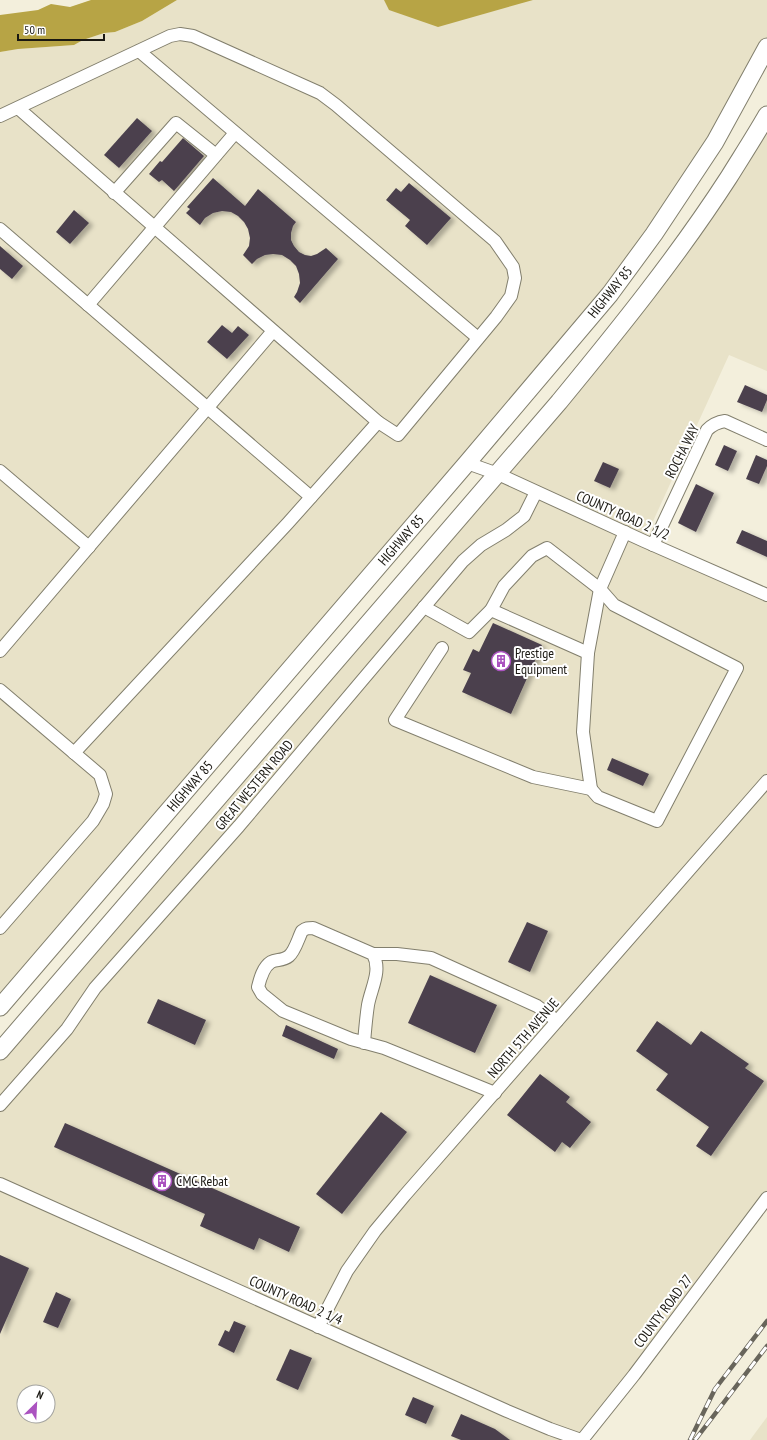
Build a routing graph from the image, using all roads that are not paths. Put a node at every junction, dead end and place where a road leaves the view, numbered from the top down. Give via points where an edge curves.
1 (767, 47) edge
2 (139, 51) junction
3 (18, 108) junction
4 (767, 115) edge
5 (0, 116) edge
6 (235, 133) junction
7 (216, 155) junction
8 (114, 193) junction
9 (154, 228) junction
10 (0, 229) edge
11 (88, 305) junction
12 (273, 331) junction
13 (478, 338) junction
14 (207, 407) junction
15 (378, 422) junction
16 (767, 440) edge
17 (467, 463) junction
18 (0, 471) edge
19 (498, 474) junction
20 (536, 492) junction
21 (310, 497) junction
22 (625, 532) junction
23 (653, 545) junction
24 (89, 547) junction
25 (600, 589) junction
26 (767, 595) edge
27 (424, 607) junction
28 (491, 610) junction
29 (442, 648) dead end
30 (0, 651) edge
31 (588, 653) junction
32 (0, 690) edge
33 (74, 753) junction
34 (767, 780) edge
35 (591, 789) junction
36 (0, 928) edge
37 (373, 954) junction
38 (0, 1007) edge
39 (557, 1021) junction
40 (364, 1043) junction
41 (0, 1051) edge
42 (495, 1093) junction
43 (0, 1105) edge
44 (0, 1184) edge
45 (767, 1198) edge
46 (318, 1327) junction
47 (581, 1440) edge

1 - 17 highway, HIGHWAY 85 via 715,142 654,234 610,294
2 - 3 street
2 - 6 street
2 - 13 street via 170,36 194,36 320,93 336,105 495,241 513,266 515,278 511,296
3 - 5 street
3 - 8 street
4 - 19 highway, HIGHWAY 85 via 707,212 660,276
6 - 7 street
6 - 13 street
7 - 8 street via 176,123
7 - 9 street
8 - 9 street
9 - 11 street
9 - 12 street
10 - 11 street
11 - 14 street
12 - 14 street
12 - 15 street
13 - 15 street via 398,435
14 - 21 street
14 - 24 street
15 - 21 street
16 - 23 street, ROCHA WAY via 725,421 711,426
17 - 19 street, COUNTY ROAD 2 1/2
17 - 38 highway, HIGHWAY 85
18 - 24 street
19 - 20 street, COUNTY ROAD 2 1/2
19 - 41 highway, HIGHWAY 85
20 - 22 street, COUNTY ROAD 2 1/2
20 - 27 street, GREAT WESTERN ROAD via 524,516 462,561
21 - 33 street
22 - 23 street, COUNTY ROAD 2 1/2
22 - 25 street
23 - 26 street, COUNTY ROAD 2 1/2
24 - 30 street
25 - 28 street via 547,548 532,556 504,586
25 - 31 street
25 - 35 street via 614,605 737,668 657,821 598,797
27 - 28 street via 469,632
27 - 43 street, GREAT WESTERN ROAD via 239,826 95,988 67,1029
28 - 31 street
29 - 35 street via 395,720 533,777
31 - 35 street via 583,732
32 - 33 street
33 - 36 street via 100,775 106,794 103,804 93,821
34 - 39 street, NORTH 5TH AVENUE
37 - 39 street via 431,958 525,1000
37 - 40 street via 377,962 377,973 368,1006
37 - 40 street via 308,928 302,931 289,956 271,962 265,968 258,987 262,994 283,1011
39 - 42 street, NORTH 5TH AVENUE
40 - 42 street via 384,1048
42 - 46 street, NORTH 5TH AVENUE via 375,1231 347,1271
44 - 46 street, COUNTY ROAD 2 1/4
45 - 47 street, COUNTY ROAD 27 via 634,1375
46 - 47 street, COUNTY ROAD 2 1/4 via 550,1429

